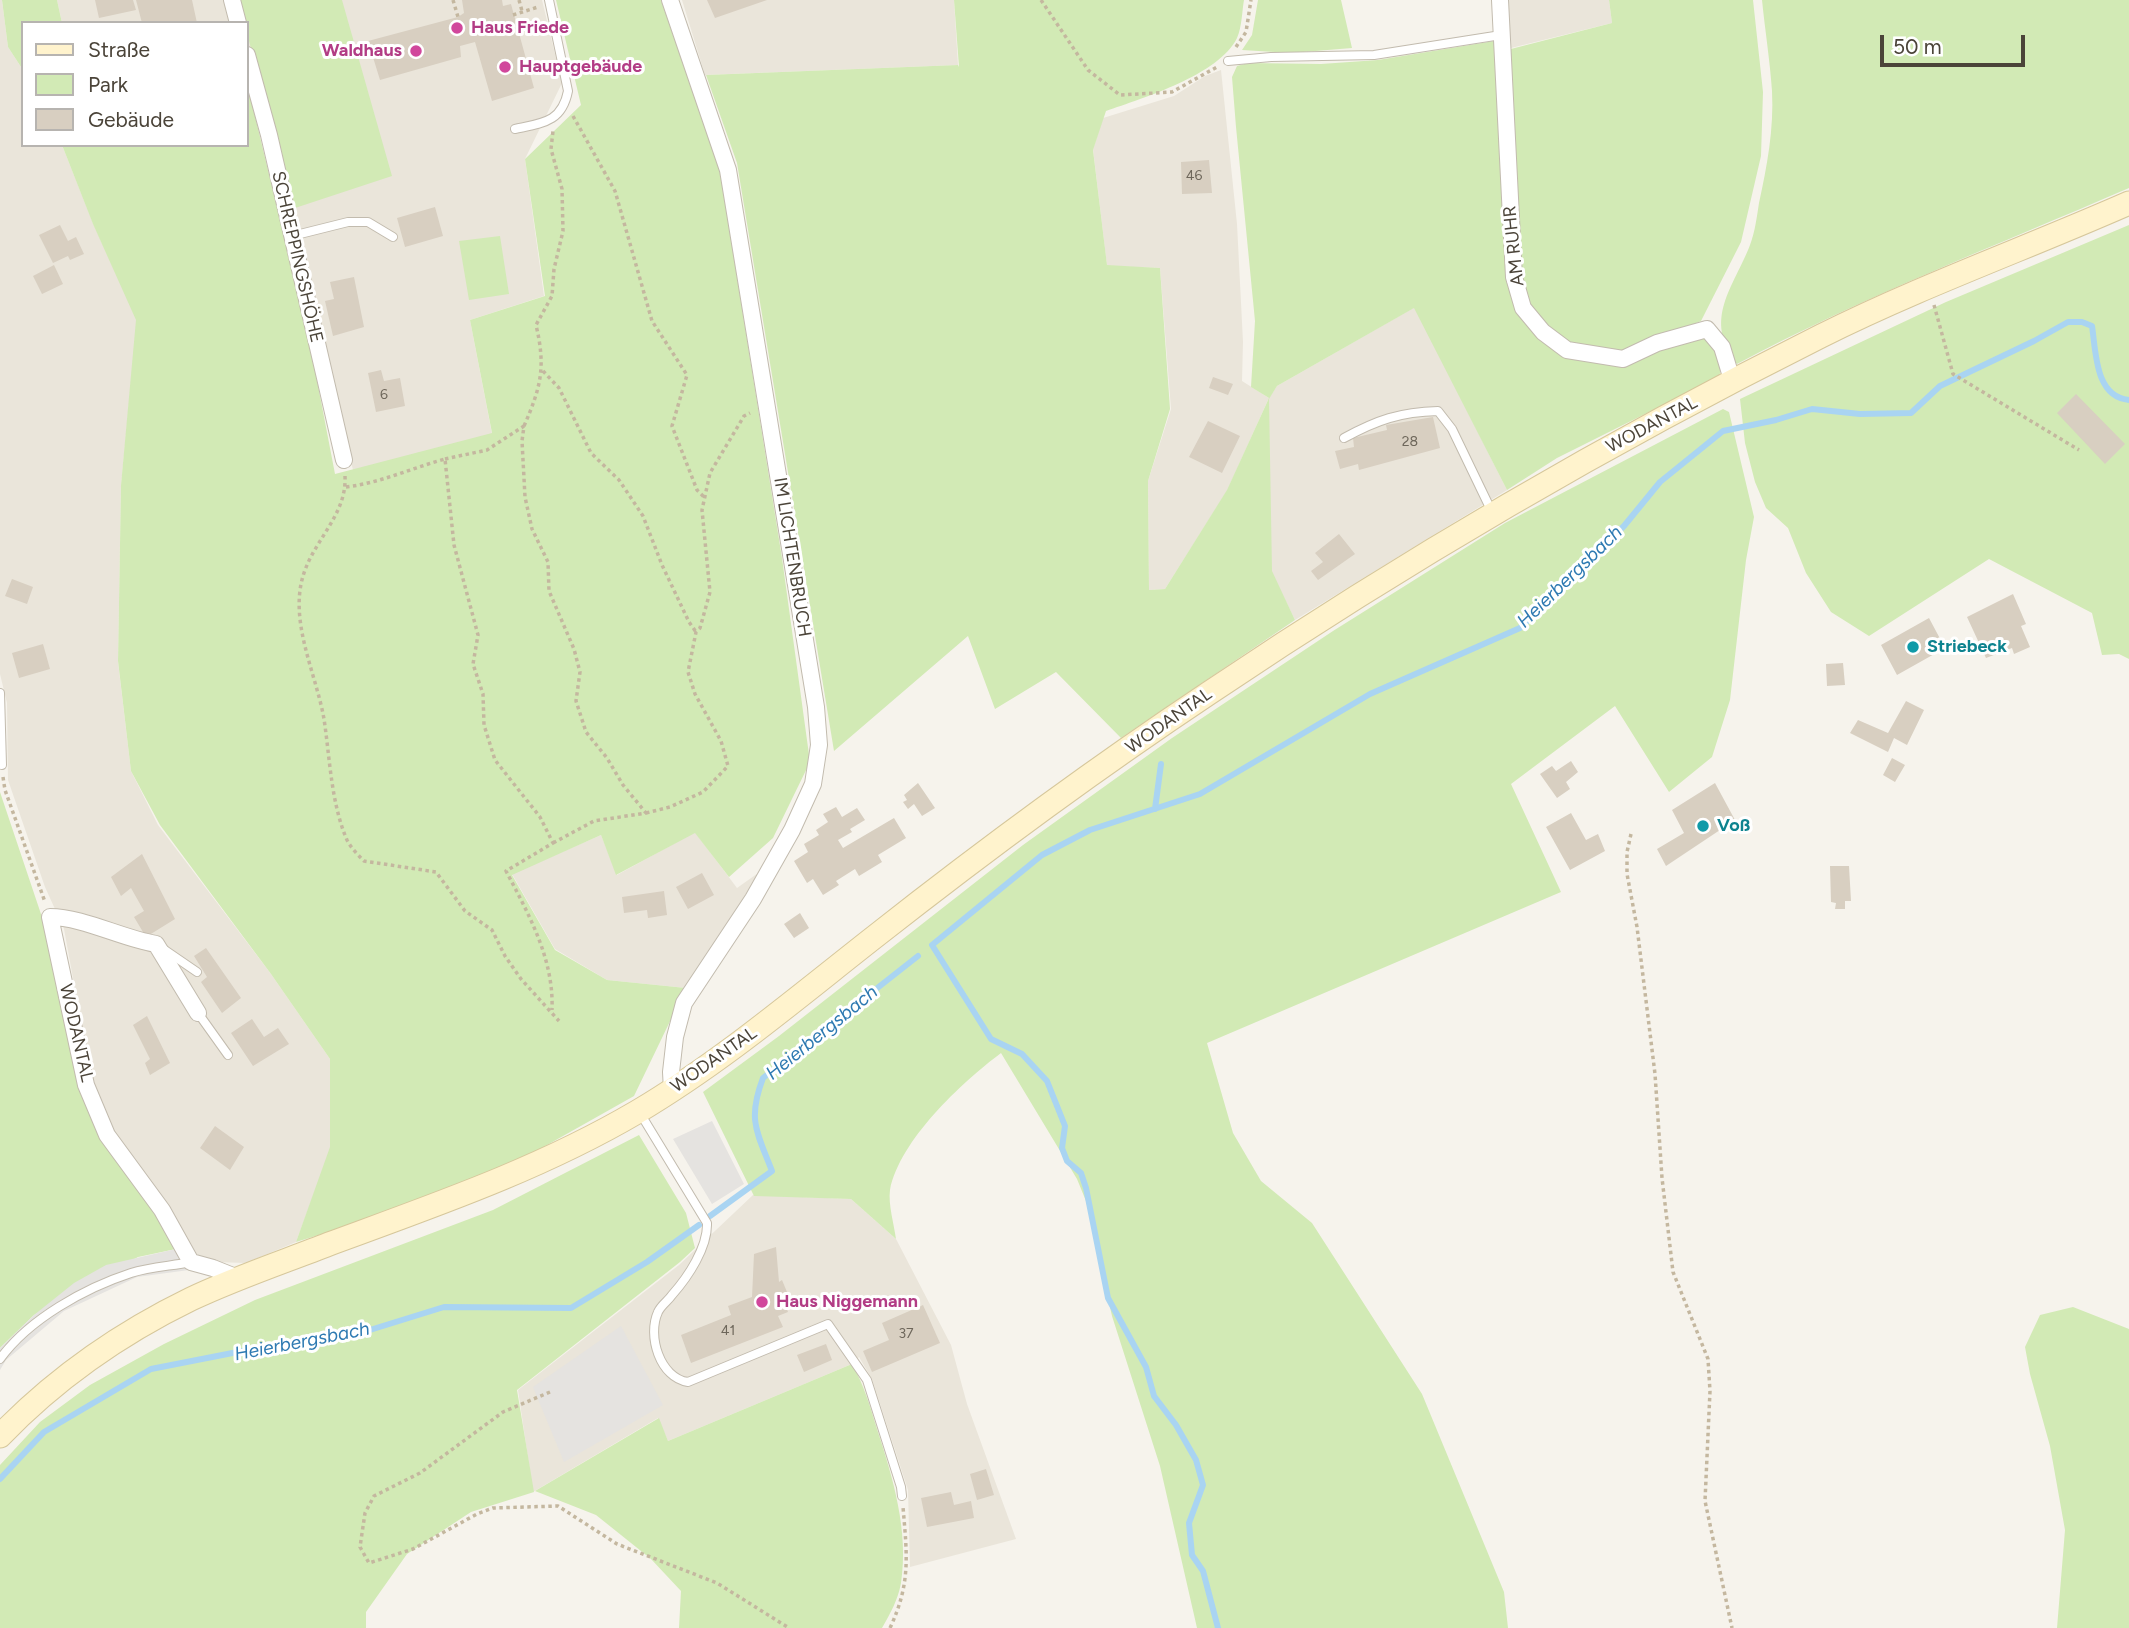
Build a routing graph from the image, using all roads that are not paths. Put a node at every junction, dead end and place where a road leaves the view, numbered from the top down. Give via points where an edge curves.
1 (232, 0) edge
2 (670, 0) edge
3 (1500, 0) edge
4 (549, 2) edge
5 (237, 21) edge
6 (1501, 35) junction
7 (248, 59) edge
8 (1228, 61) road end
9 (515, 129) dead end
10 (2129, 203) edge
11 (292, 236) junction
12 (394, 237) dead end
13 (1733, 383) junction
14 (1345, 438) dead end
15 (344, 460) road end
16 (1493, 513) junction
17 (0, 693) edge
18 (2, 765) edge
19 (156, 944) junction
20 (198, 972) dead end
21 (198, 1013) joint
22 (228, 1055) dead end
23 (672, 1090) junction
24 (638, 1111) junction
25 (191, 1262) junction
26 (238, 1278) junction
27 (0, 1359) edge
28 (0, 1436) edge
29 (902, 1496) road end

1 - 5 street
2 - 23 street, IM LICHTENBRUCH via 728,170 819,745 813,783 792,830 684,1003 675,1037
3 - 6 street, AM RUHR
4 - 9 lane via 568,91 566,103 554,119
6 - 8 lane via 1374,55
6 - 13 street, AM RUHR via 1514,276 1523,308 1567,350 1623,359 1657,343 1707,329 1723,347
7 - 11 street, SCHREPPINGSHÖHE
10 - 13 main road, WODANTAL via 1823,335
11 - 12 lane via 348,222 368,222
11 - 15 street, SCHREPPINGSHÖHE
13 - 16 main road, WODANTAL
14 - 16 lane via 1375,421 1415,411 1438,411 1452,429
16 - 23 main road, WODANTAL via 1317,622 1102,767
17 - 18 lane
19 - 20 lane
19 - 21 street
19 - 25 street, WODANTAL via 69,917 50,917 86,1084 107,1135 162,1210
21 - 22 lane
23 - 24 main road, WODANTAL
24 - 26 main road, WODANTAL via 574,1147 485,1187
24 - 29 lane via 706,1223 707,1236 687,1274 658,1310 653,1332 670,1376 688,1382 828,1324 867,1380
25 - 26 street
25 - 27 lane via 133,1272 79,1294 38,1321
26 - 28 main road, WODANTAL via 110,1344 32,1403

